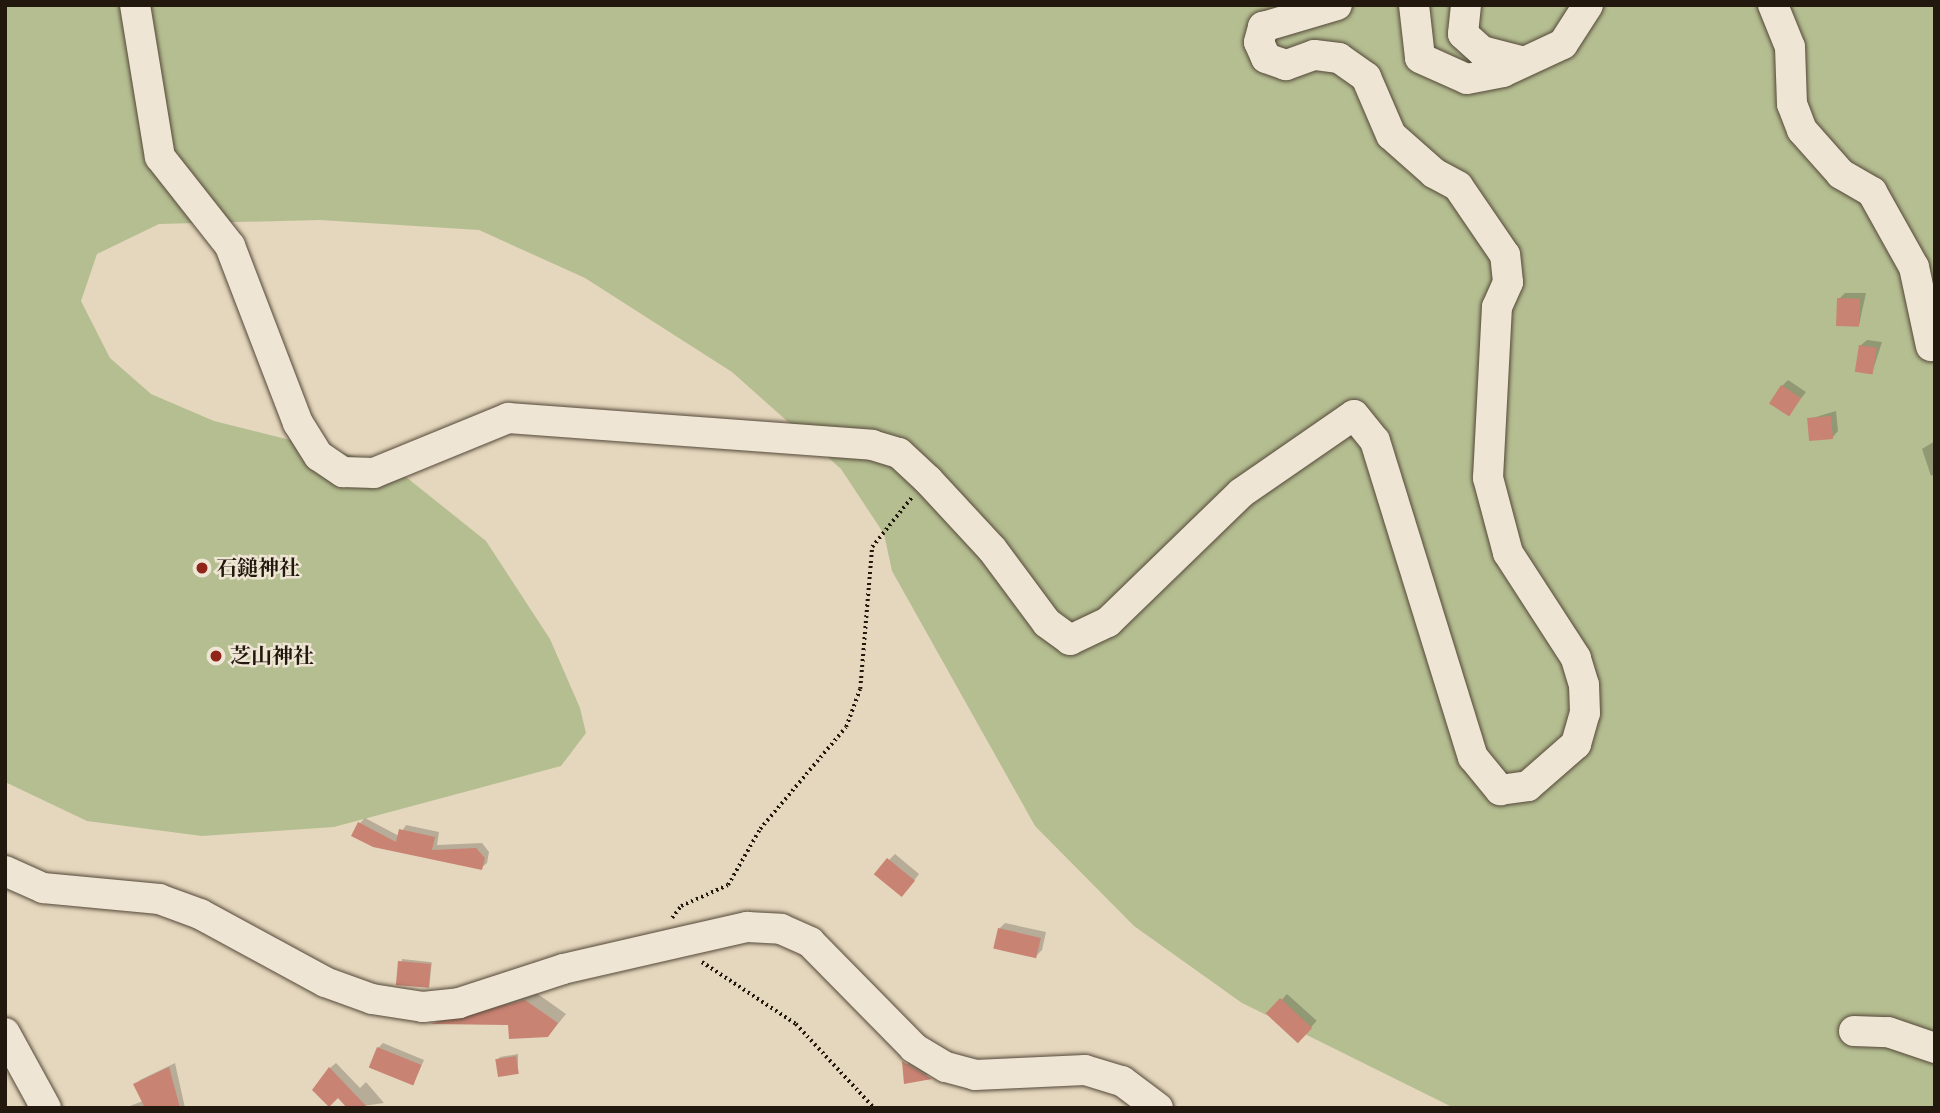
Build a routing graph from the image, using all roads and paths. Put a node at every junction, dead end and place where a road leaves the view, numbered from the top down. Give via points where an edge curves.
1 (135, 5) edge
2 (1336, 5) edge
3 (1414, 5) edge
4 (1466, 5) edge
5 (1588, 5) edge
6 (1773, 5) edge
7 (1521, 61) junction
8 (1931, 346) dead end
9 (929, 480) junction
10 (5, 871) edge
11 (670, 946) junction
12 (1854, 1031) dead end
13 (5, 1033) edge
14 (1935, 1048) edge
15 (46, 1108) edge
16 (874, 1108) edge
17 (1158, 1108) edge

1 - 9 street via 160,157 230,246 298,423 319,456 343,472 374,473 508,418 550,416 872,445 899,453
2 - 9 street via 1321,15 1278,18 1263,27 1259,42 1266,58 1286,65 1314,55 1339,58 1366,77 1391,135 1434,173 1458,186 1505,255 1508,282 1497,307 1488,478 1508,553 1576,658 1585,713 1576,744 1543,779 1500,790 1473,757 1375,441 1354,415 1241,494 1108,621 1070,640 1047,623
3 - 7 street via 1420,58 1441,72 1467,79 1503,72
4 - 7 street via 1463,34 1482,51
5 - 7 street via 1563,44
6 - 8 street via 1790,47 1792,104 1802,130 1841,174 1872,192 1914,267
9 - 11 path via 872,547 860,689 846,727 760,829 744,867 728,886 681,906
10 - 11 street via 43,888 159,899 200,914 325,982 372,999 423,1007 459,1003
11 - 16 path via 796,1024
11 - 17 street via 747,927 780,929 810,942 914,1048 946,1067 975,1075 1085,1070 1122,1081
12 - 14 street via 1888,1032
13 - 15 street

